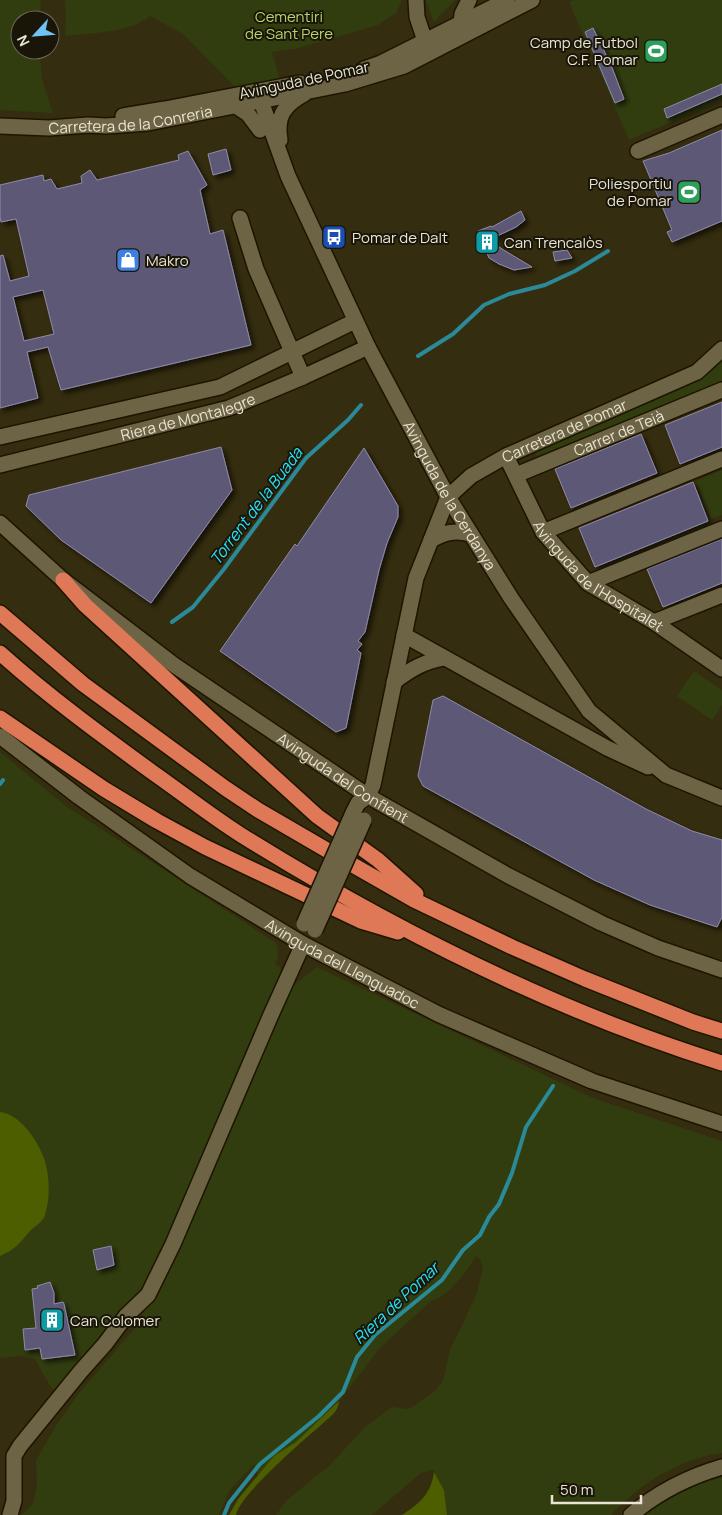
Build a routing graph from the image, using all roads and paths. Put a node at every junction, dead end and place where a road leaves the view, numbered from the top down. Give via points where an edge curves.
1 (416, 0) edge
2 (470, 0) edge
3 (532, 0) edge
4 (510, 5) edge
5 (461, 23) junction
6 (425, 41) junction
7 (384, 73) junction
8 (341, 74) junction
9 (310, 91) junction
10 (261, 101) junction
11 (236, 106) junction
12 (165, 109) junction
13 (722, 115) edge
14 (88, 125) junction
15 (0, 126) edge
16 (260, 130) junction
17 (638, 151) dead end
18 (288, 176) junction
19 (240, 218) dead end
20 (355, 320) junction
21 (368, 347) junction
22 (722, 349) edge
23 (291, 352) junction
24 (304, 377) junction
25 (722, 390) edge
26 (0, 438) edge
27 (506, 456) junction
28 (722, 459) edge
29 (2, 466) edge
30 (516, 475) junction
31 (448, 498) junction
32 (0, 523) edge
33 (722, 529) edge
34 (543, 532) junction
35 (471, 534) junction
36 (431, 540) junction
37 (63, 580) junction
38 (588, 583) junction
39 (722, 595) edge
40 (0, 612) edge
41 (654, 622) junction
42 (404, 635) junction
43 (0, 653) edge
44 (444, 658) junction
45 (722, 668) edge
46 (394, 682) junction
47 (0, 718) edge
48 (0, 736) edge
49 (666, 775) junction
50 (368, 796) junction
51 (722, 798) edge
52 (434, 910) junction
53 (423, 939) junction
54 (302, 943) junction
55 (722, 970) edge
56 (722, 1031) edge
57 (722, 1063) edge
58 (722, 1124) edge
59 (722, 1467) edge
60 (10, 1515) edge
61 (631, 1515) edge

1 - 6 street via 417,17
2 - 5 street
3 - 4 street, Avinguda de Pomar
4 - 5 street, Avinguda de Pomar
4 - 6 street via 439,41
4 - 7 street, Avinguda de Pomar via 404,66
5 - 6 street, Avinguda de Pomar
6 - 7 street via 415,53
6 - 8 street, Avinguda de Pomar via 381,63
7 - 9 street, Avinguda de Pomar
8 - 10 street via 266,95
8 - 12 street, Avinguda de Pomar
9 - 10 street, Avinguda de Pomar
9 - 18 street via 290,104 280,116 279,135
10 - 11 street, Carretera de la Conreria
10 - 12 street via 250,98 184,111
10 - 16 street, Avinguda de la Cerdanya via 258,113
10 - 18 street, Avinguda de la Cerdanya
11 - 14 street, Carretera de la Conreria via 148,123
11 - 16 street via 248,114
12 - 14 street, Avinguda de Pomar
13 - 17 street
14 - 15 street, Carretera de la Conreria via 49,128
16 - 18 street, Avinguda de la Cerdanya
18 - 20 street, Avinguda de la Cerdanya
19 - 23 street via 256,270
20 - 21 street, Avinguda de la Cerdanya
20 - 23 street, Riera de Montalegre
21 - 24 street, Riera de Montalegre
21 - 31 street, Avinguda de la Cerdanya
22 - 27 street, Carretera de Pomar via 697,372
23 - 24 street
23 - 26 street, Riera de Montalegre via 220,387
24 - 29 street, Riera de Montalegre via 229,408
25 - 30 street, Carrer de Teià
27 - 30 street, Avinguda de l'Hospitalet
27 - 31 street, Carretera de Pomar via 471,476
28 - 34 street
30 - 34 street, Avinguda de l'Hospitalet
31 - 35 street, Avinguda de la Cerdanya
31 - 36 street, Carretera de Pomar
32 - 37 street, Avinguda del Conflent
33 - 38 street
34 - 38 street, Avinguda de l'Hospitalet
35 - 36 street via 447,532
35 - 49 street, Avinguda de la Cerdanya via 589,711
36 - 42 street, Carretera de Pomar via 416,578
37 - 50 street, Avinguda del Conflent via 174,665
37 - 52 highway via 85,606 317,816 378,860
38 - 41 street, Avinguda de l'Hospitalet
39 - 41 street
40 - 52 highway via 83,684 225,788 336,856
41 - 45 street, Avinguda de l'Hospitalet
42 - 44 street, Avinguda de la Cerdanya
42 - 46 street, Carretera de Pomar
43 - 53 highway via 107,739 240,834
44 - 46 street via 412,668
44 - 49 street, Avinguda de la Cerdanya via 607,748
46 - 50 street, Carretera de Pomar
47 - 53 highway via 104,789 205,847 361,921
48 - 54 street, Avinguda del Llenguadoc via 190,876
49 - 51 street, Avinguda de la Cerdanya
50 - 54 street, Carretera de Pomar, bridge via 358,803 359,816
50 - 55 street, Avinguda del Conflent via 507,875 601,923 658,948
52 - 56 highway via 585,979
53 - 57 highway via 528,990
54 - 58 street, Avinguda del Llenguadoc via 438,1014 592,1081
54 - 60 street via 148,1295 126,1316 14,1456 14,1501
59 - 61 street via 667,1488

